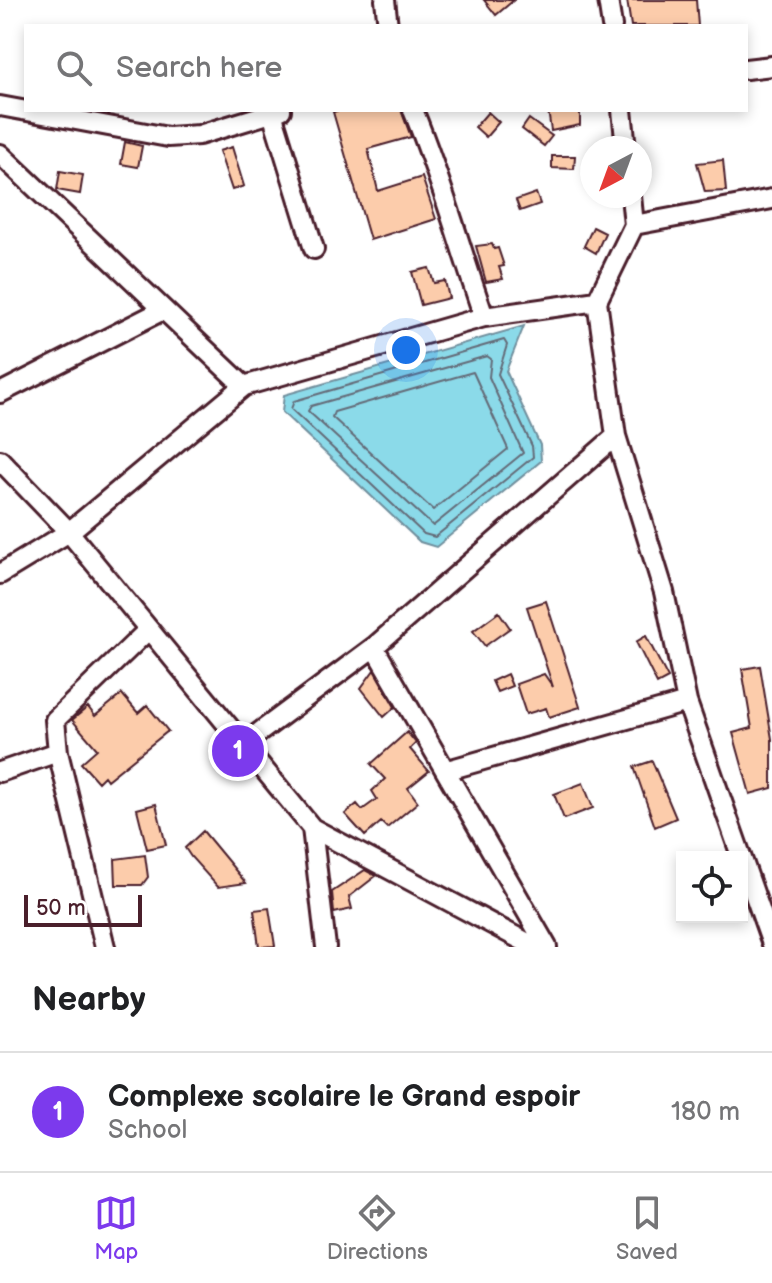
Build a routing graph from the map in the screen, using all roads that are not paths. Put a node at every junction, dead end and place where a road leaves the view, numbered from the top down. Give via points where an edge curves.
1 (385, 0) edge
2 (608, 0) edge
3 (388, 24) edge
4 (612, 24) edge
5 (772, 66) edge
6 (748, 69) edge
7 (0, 106) edge
8 (24, 110) edge
9 (33, 112) edge
10 (273, 112) edge
11 (276, 112) edge
12 (414, 112) edge
13 (622, 112) edge
14 (625, 136) edge
15 (0, 154) edge
16 (772, 199) edge
17 (632, 208) edge
18 (634, 225) junction
19 (314, 249) dead end
20 (597, 301) junction
21 (163, 310) junction
22 (484, 317) junction
23 (244, 386) junction
24 (0, 393) edge
25 (616, 436) junction
26 (0, 460) edge
27 (69, 532) junction
28 (0, 574) edge
29 (148, 630) junction
30 (374, 647) junction
31 (687, 702) junction
32 (245, 743) junction
33 (58, 752) junction
34 (448, 770) junction
35 (0, 772) edge
36 (312, 828) junction
37 (772, 944) edge
38 (105, 947) edge
39 (326, 947) edge
40 (535, 947) edge
41 (547, 947) edge

1 - 3 street
2 - 4 street
5 - 6 street
7 - 8 street
9 - 10 street via 168,137 199,135
11 - 19 street
12 - 22 street
13 - 14 street
15 - 21 street
16 - 18 street
17 - 18 street
18 - 20 street
20 - 22 street
20 - 25 street
21 - 23 street
21 - 24 street
22 - 23 street
23 - 27 street
25 - 30 street
25 - 31 street via 664,592
26 - 27 street
27 - 28 street
27 - 29 street
29 - 32 street
29 - 33 street via 55,720
30 - 32 street
30 - 34 street
31 - 34 street
31 - 37 street
32 - 36 street
33 - 35 street
33 - 38 street
34 - 41 street
36 - 39 street
36 - 40 street

